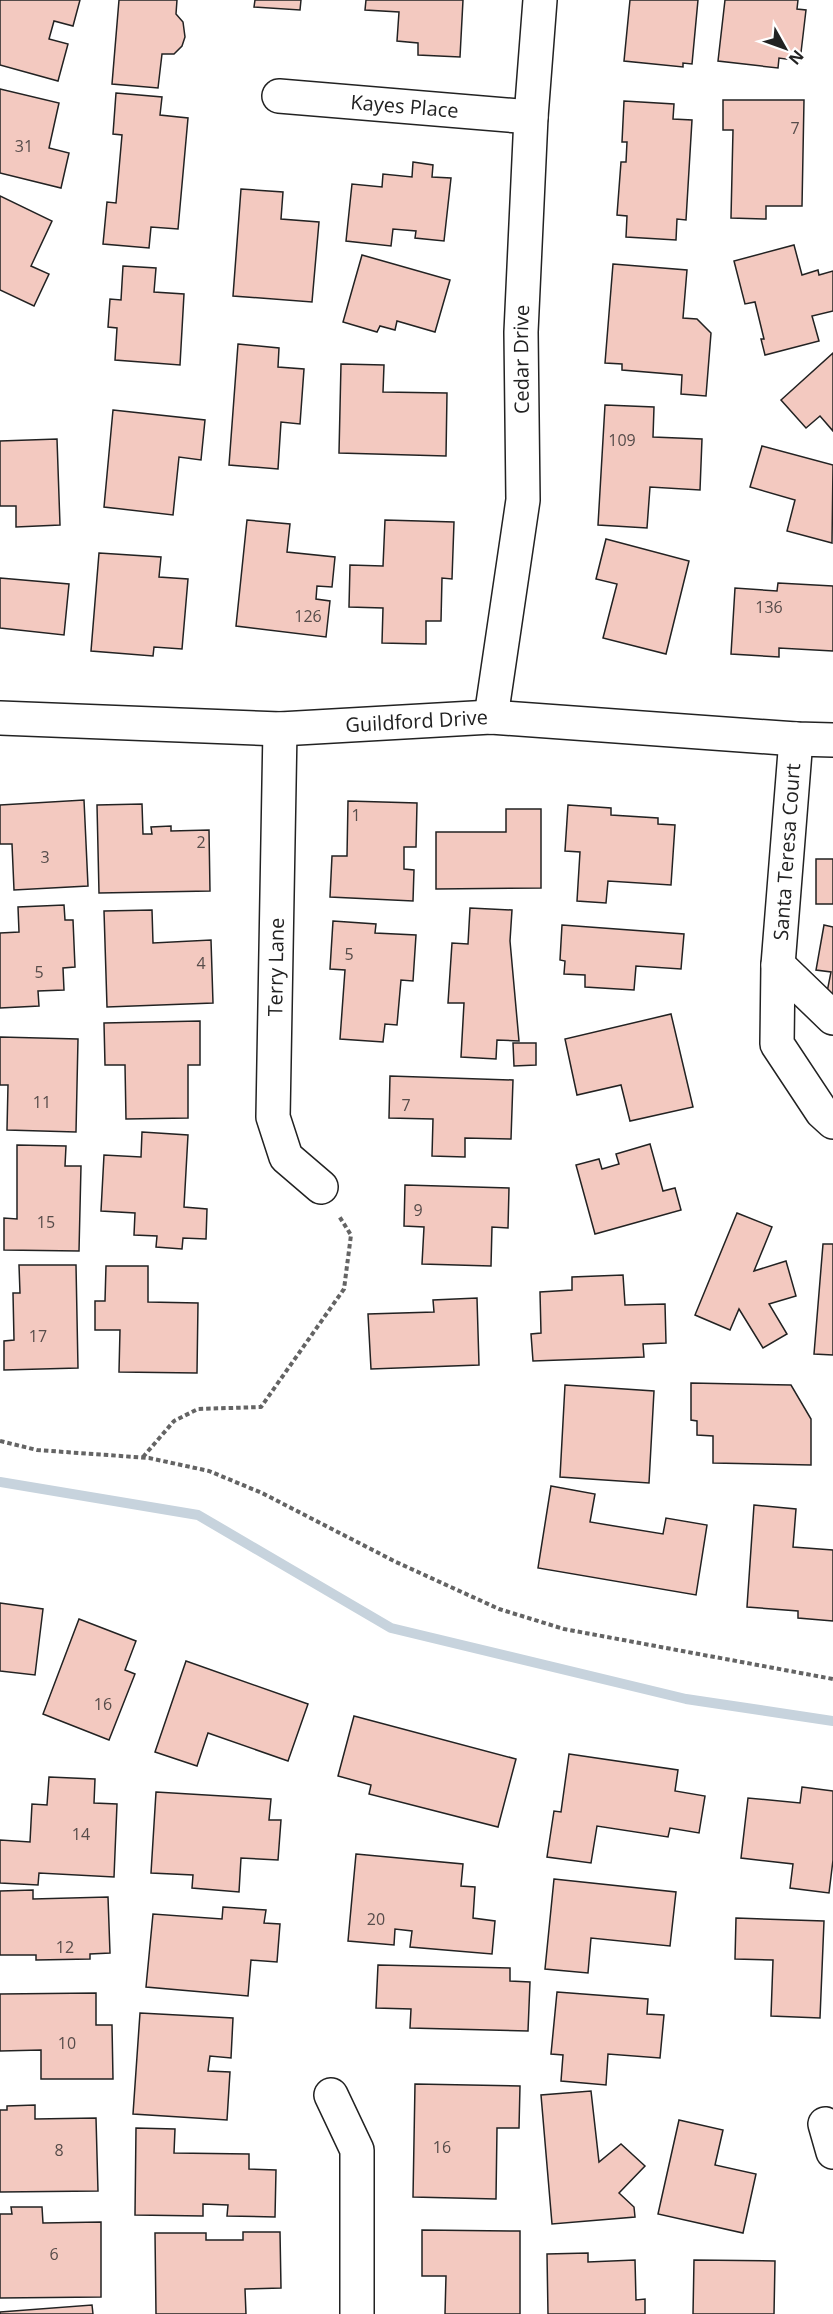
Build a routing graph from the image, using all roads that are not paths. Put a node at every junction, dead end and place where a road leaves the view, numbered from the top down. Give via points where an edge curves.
1 (540, 0) edge
2 (279, 96) dead end
3 (531, 117) junction
4 (491, 717) junction
5 (0, 718) edge
6 (280, 729) junction
7 (796, 739) junction
8 (833, 740) edge
9 (778, 965) junction
10 (833, 1018) edge
11 (833, 1122) edge
12 (321, 1187) road end
13 (331, 2095) dead end
14 (357, 2314) edge

1 - 3 street, Cedar Drive
2 - 3 street, Kayes Place
3 - 4 street, Cedar Drive via 521,332 523,500
4 - 6 street, Guildford Drive
4 - 7 street, Guildford Drive
5 - 6 street, Guildford Drive
6 - 12 street, Terry Lane via 273,1117 286,1157
7 - 8 street, Guildford Drive
7 - 9 street, Santa Teresa Court
9 - 10 street, Santa Teresa Court
9 - 11 street, Santa Teresa Court via 777,1044 822,1112
13 - 14 street via 357,2150

